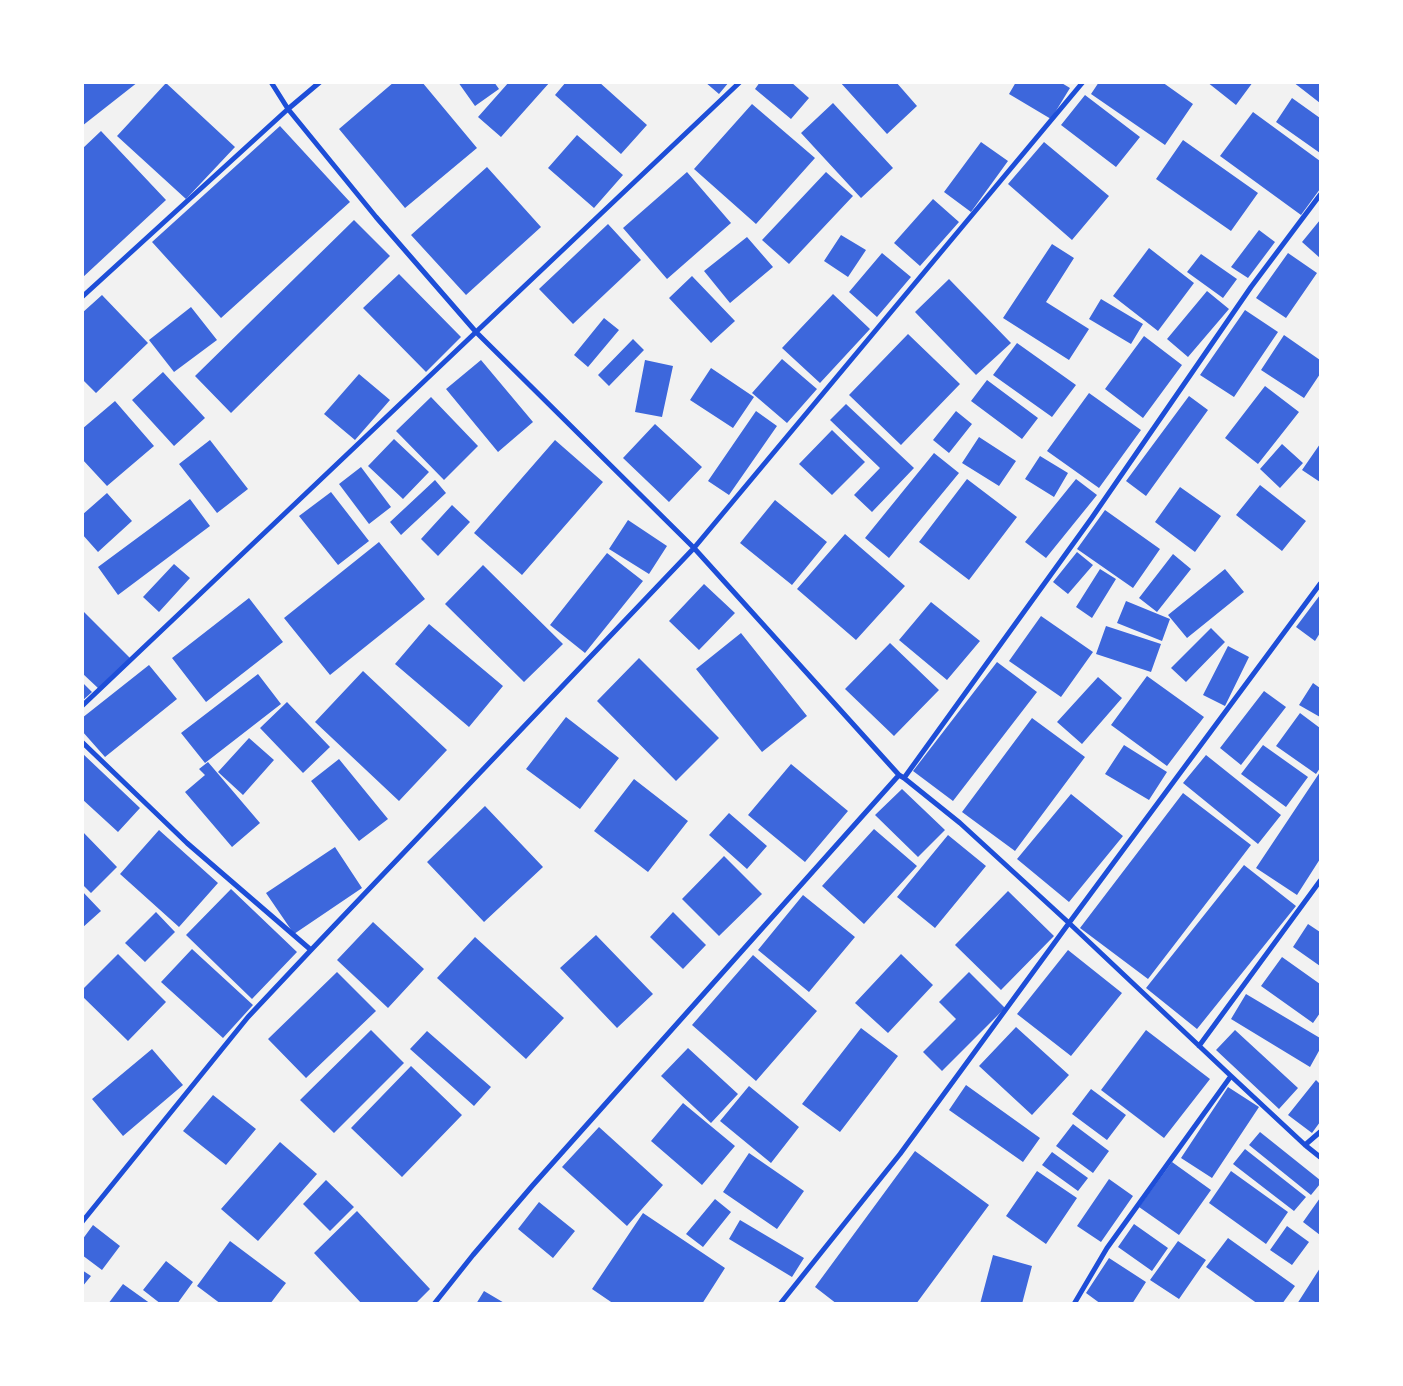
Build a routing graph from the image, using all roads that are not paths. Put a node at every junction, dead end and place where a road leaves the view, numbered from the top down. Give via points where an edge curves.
1 (270, 82) edge
2 (320, 82) edge
3 (740, 82) edge
4 (1083, 82) edge
5 (288, 109) junction
6 (1320, 196) edge
7 (82, 297) edge
8 (476, 332) junction
9 (694, 548) junction
10 (1320, 584) edge
11 (82, 706) edge
12 (82, 742) edge
13 (902, 776) junction
14 (1320, 882) edge
15 (1069, 923) junction
16 (311, 950) junction
17 (1199, 1046) junction
18 (1230, 1076) junction
19 (1320, 1132) edge
20 (1305, 1145) junction
21 (1320, 1157) edge
22 (82, 1222) edge
23 (434, 1304) edge
24 (780, 1304) edge
25 (1074, 1304) edge

1 - 5 street
2 - 5 street
3 - 8 street
4 - 9 street
5 - 7 street
5 - 8 street
6 - 13 street via 1251,287 1091,519
8 - 9 street
8 - 11 street
9 - 13 street
9 - 16 street
10 - 15 street
12 - 16 street via 187,843
13 - 15 street via 960,823
13 - 23 street via 533,1185
14 - 17 street
15 - 17 street
15 - 24 street via 900,1154
16 - 22 street via 248,1017
17 - 18 street
18 - 20 street
18 - 25 street via 1107,1248
19 - 20 street
20 - 21 street

